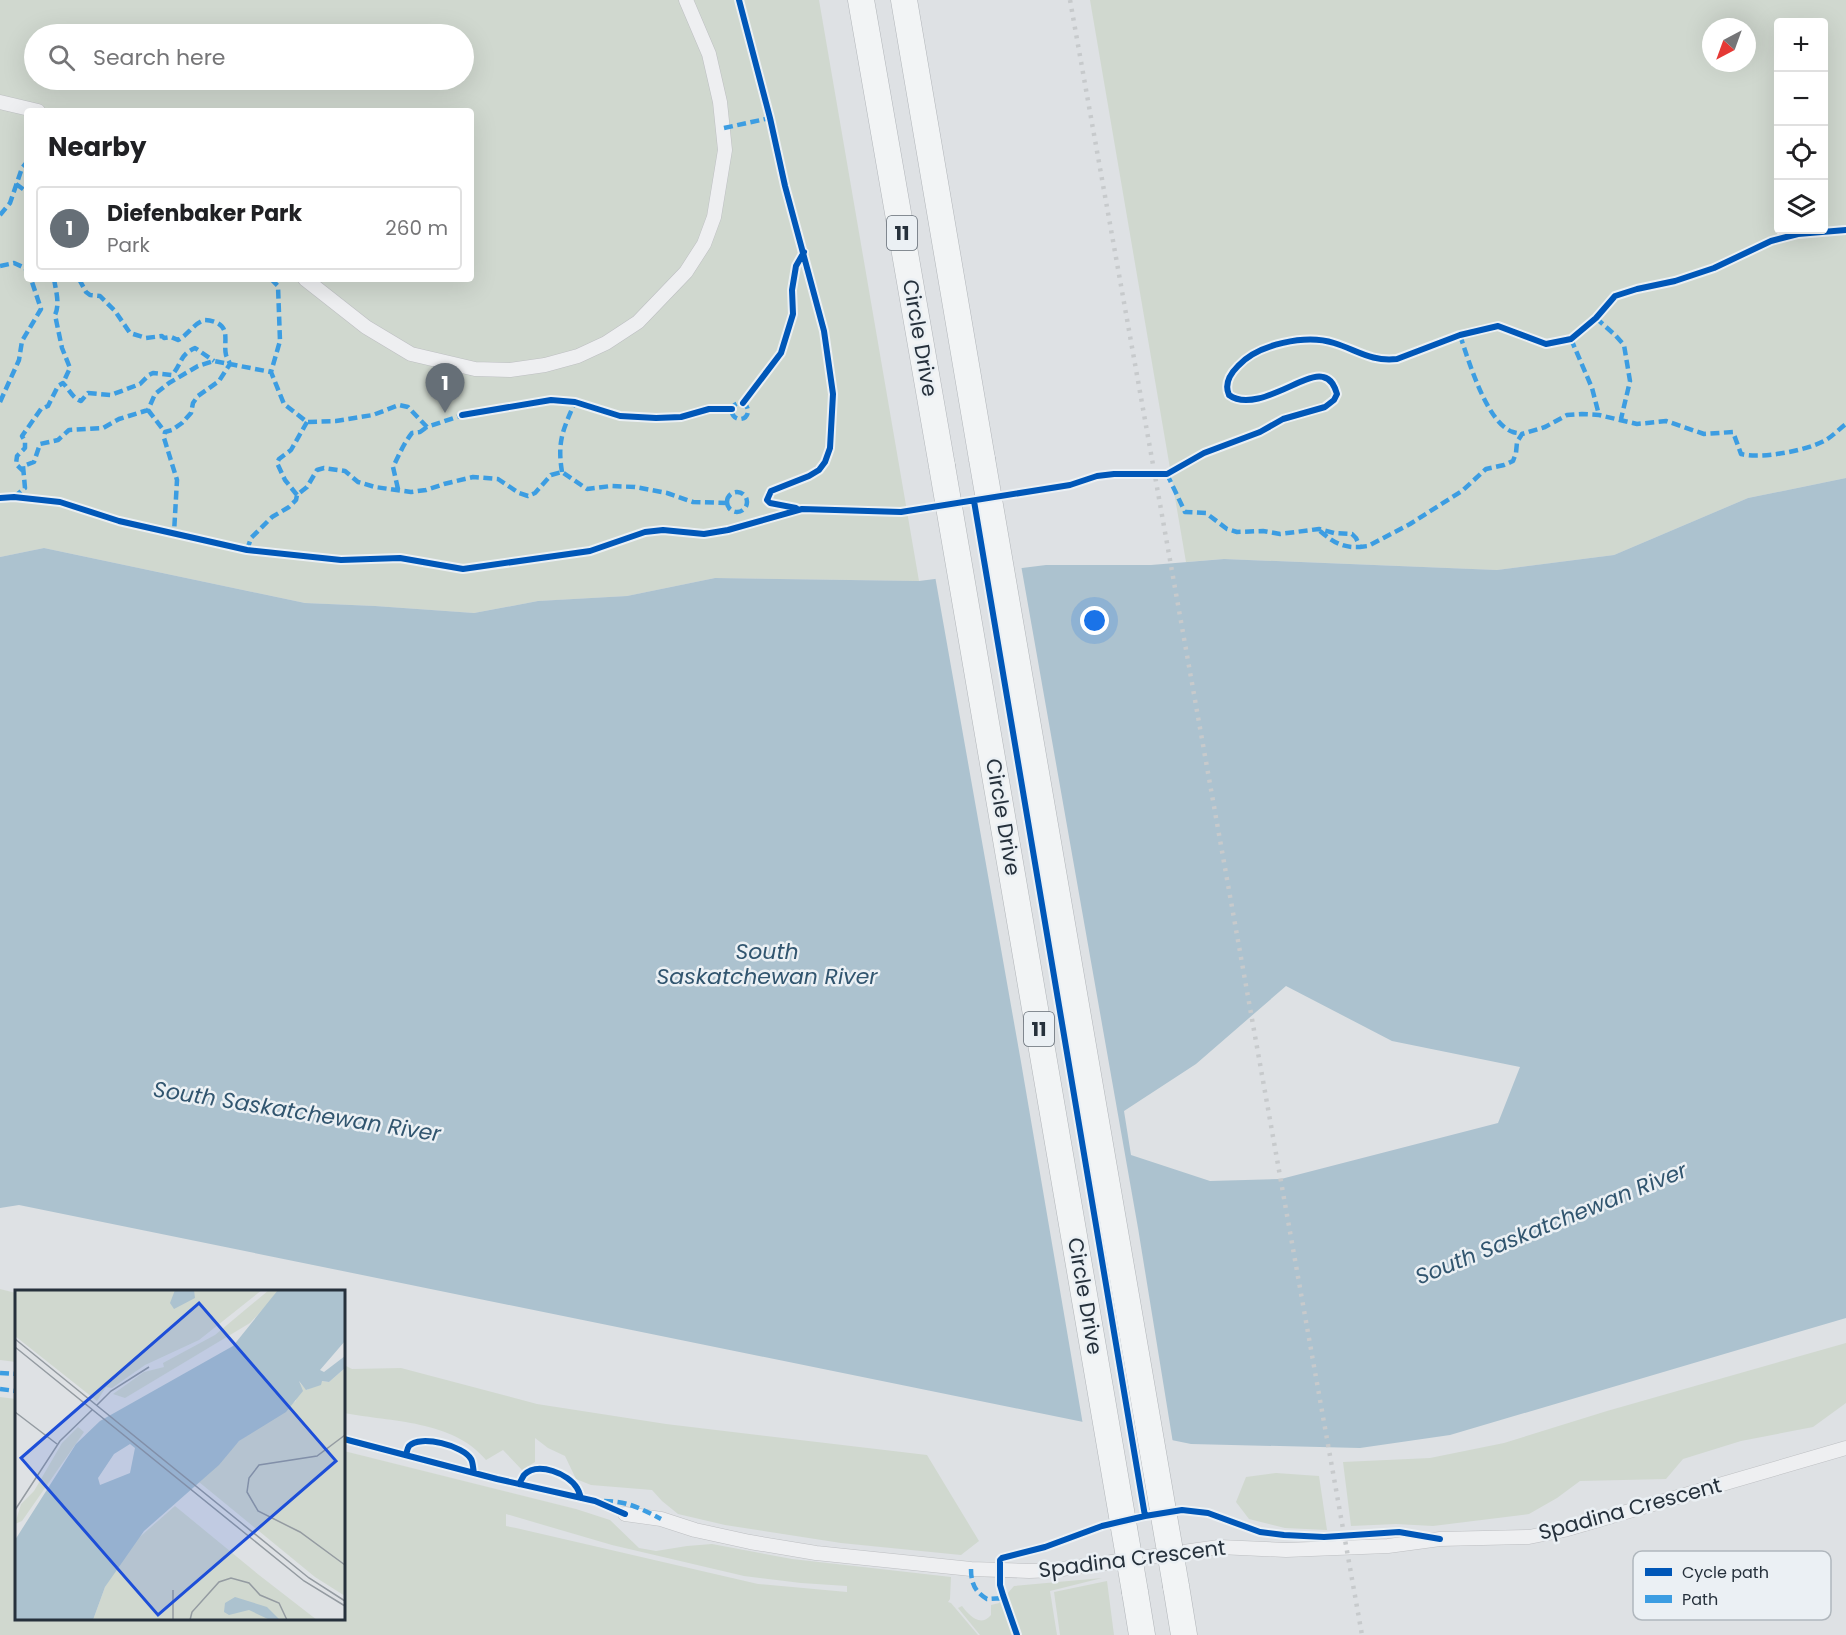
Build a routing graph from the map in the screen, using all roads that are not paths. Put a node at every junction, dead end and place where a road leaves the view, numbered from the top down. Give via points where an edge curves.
1 (686, 0) edge
2 (861, 0) edge
3 (904, 0) edge
4 (0, 102) edge
5 (25, 108) edge
6 (309, 282) edge
7 (1846, 1448) edge
8 (625, 1514) dead end
9 (1142, 1635) edge
10 (1184, 1635) edge

1 - 6 street via 709,54 725,150 714,217 704,244 686,272 638,322 578,356 510,370 475,369 411,354 366,327
2 - 9 highway, Circle Drive / 11, bridge
3 - 10 highway, Circle Drive / 11, bridge
4 - 5 street
7 - 8 street, Spadina Crescent via 1529,1537 1306,1549 1219,1547 1055,1570 971,1569 816,1552 750,1542

